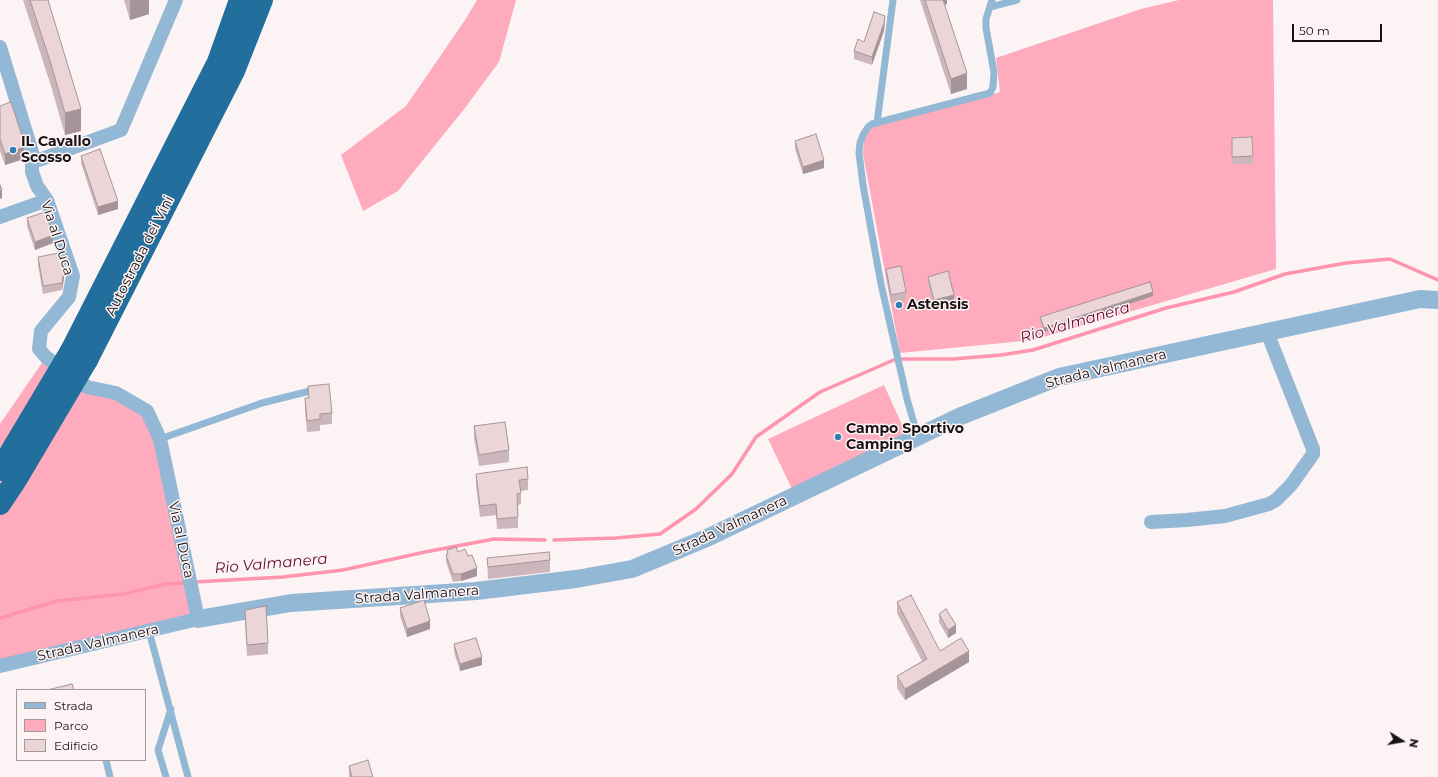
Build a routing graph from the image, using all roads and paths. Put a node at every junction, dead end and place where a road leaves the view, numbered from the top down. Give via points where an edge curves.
1 (176, 0) edge
2 (240, 0) edge
3 (262, 0) edge
4 (893, 0) edge
5 (1017, 0) edge
6 (991, 4) edge
7 (0, 48) edge
8 (877, 122) junction
9 (32, 160) junction
10 (47, 200) junction
11 (0, 217) edge
12 (1438, 300) edge
13 (1267, 332) junction
14 (79, 356) junction
15 (314, 390) edge
16 (918, 437) junction
17 (160, 439) junction
18 (0, 470) edge
19 (0, 504) edge
20 (1151, 522) dead end
21 (198, 619) junction
22 (150, 631) junction
23 (0, 666) edge
24 (171, 709) junction
25 (106, 761) edge
26 (110, 777) edge
27 (166, 777) edge
28 (188, 777) edge

1 - 9 street via 121,130 39,160
2 - 14 highway, Autostrada dei Vini via 218,62
3 - 14 highway, Autostrada dei Vini via 234,71
4 - 8 lane
5 - 6 lane
6 - 8 lane via 986,20 994,72 990,93
7 - 9 street, Via al Duca via 32,152
8 - 16 lane via 868,127 863,135 859,153 881,284
9 - 10 street, Via al Duca via 32,172 37,186
10 - 11 street
10 - 17 street, Via al Duca via 73,276 69,297 42,331 39,349 87,387 116,393 147,411
12 - 13 street, Strada Valmanera via 1420,299
13 - 16 street, Strada Valmanera via 1059,377 961,416
13 - 20 street via 1313,454 1291,485 1269,504 1225,516
14 - 18 highway, Autostrada dei Vini, bridge
14 - 19 highway, Autostrada dei Vini, bridge via 16,480
15 - 17 lane via 262,403
16 - 21 street, Strada Valmanera via 709,537 632,569 576,579 476,591 290,603
17 - 21 street, Via al Duca
21 - 22 street, Strada Valmanera
22 - 23 street, Strada Valmanera
22 - 24 lane
24 - 27 lane via 158,750
24 - 28 lane
25 - 26 lane

